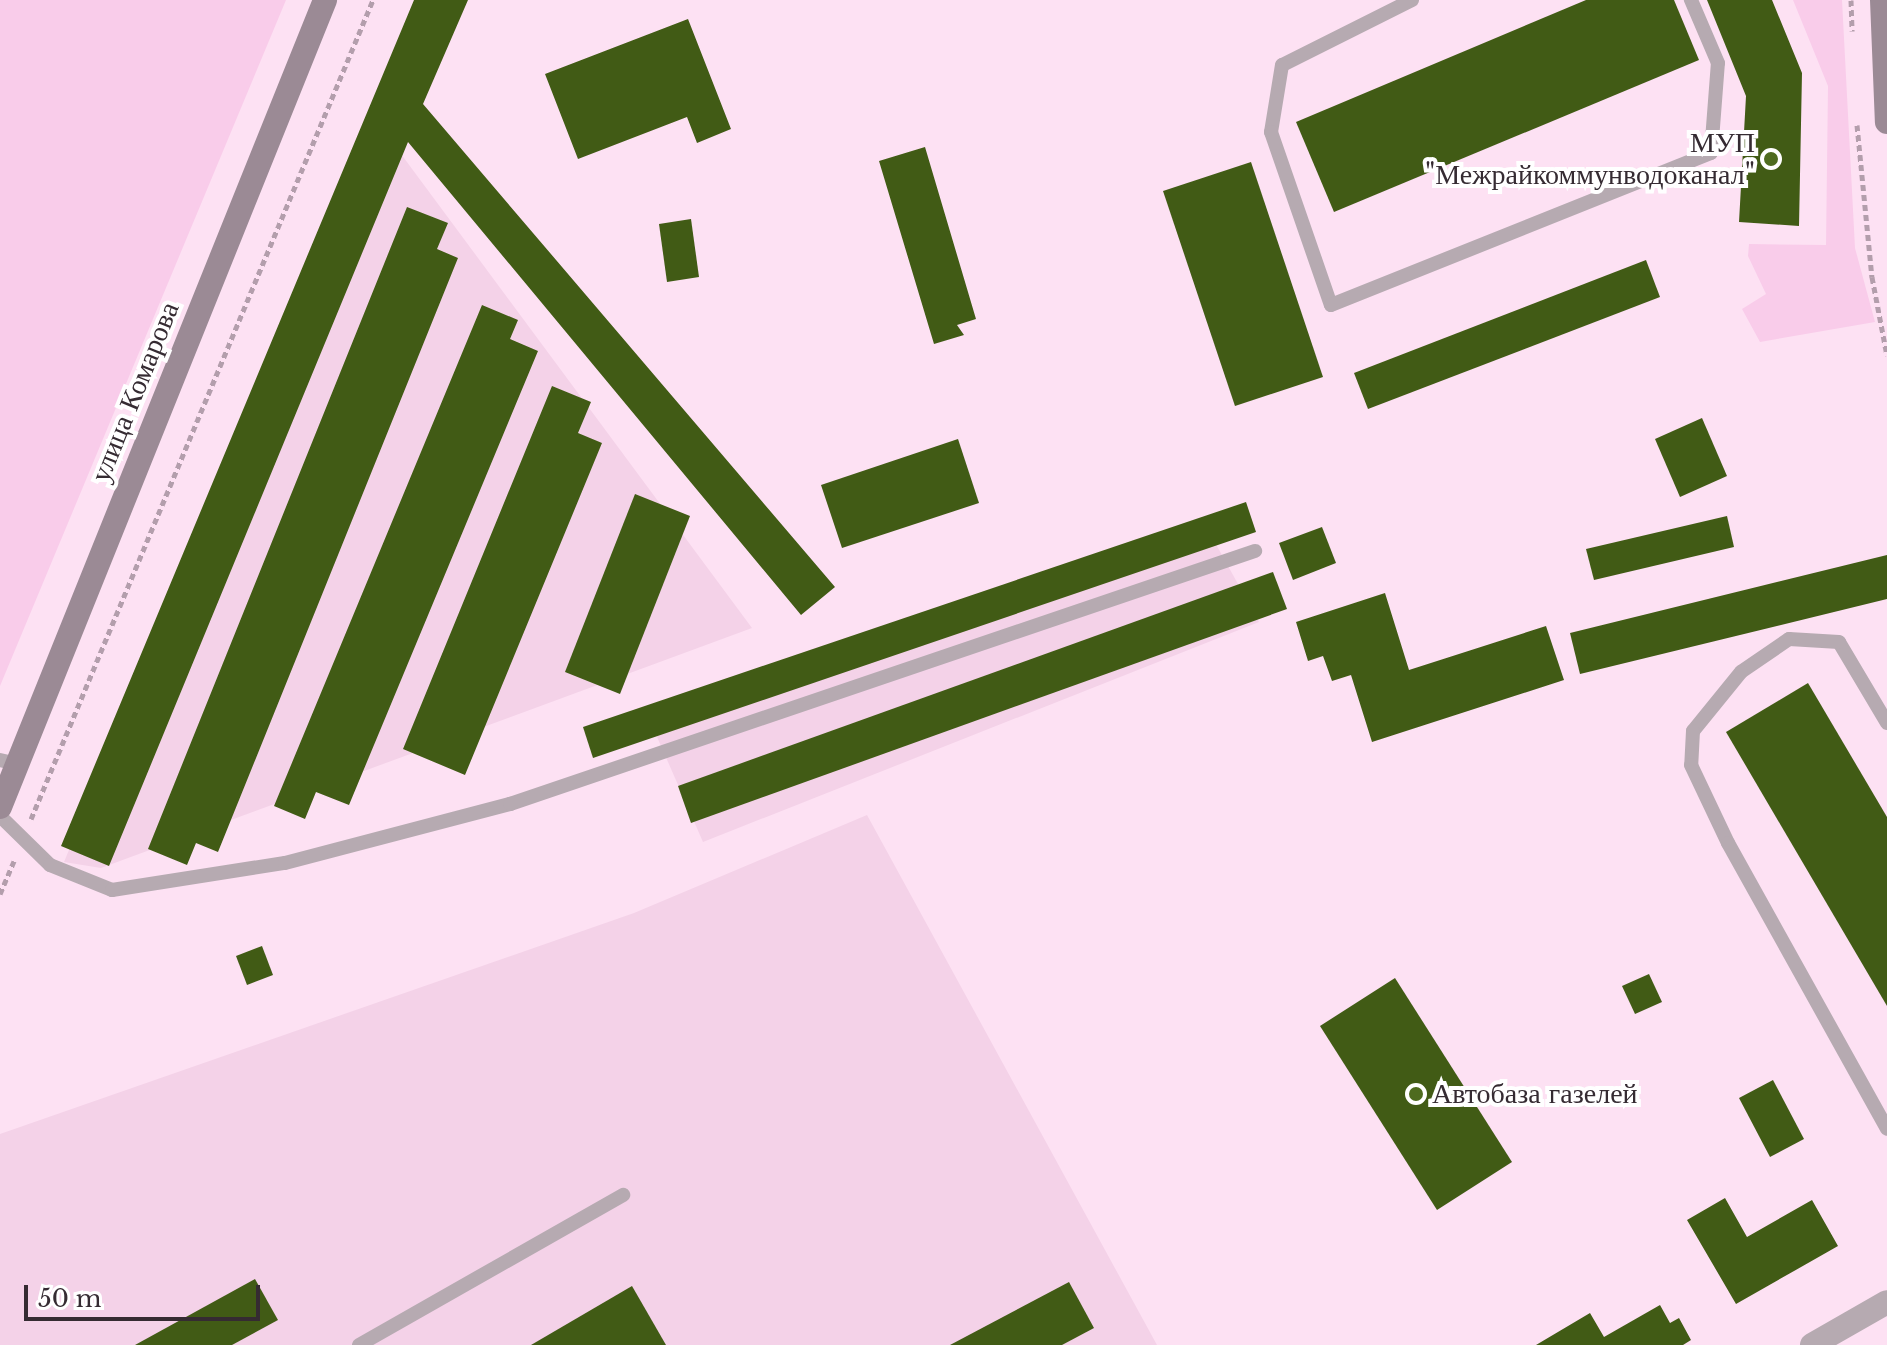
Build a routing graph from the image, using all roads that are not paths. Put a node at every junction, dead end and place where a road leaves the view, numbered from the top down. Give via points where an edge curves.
1 (325, 0) edge
2 (1412, 0) edge
3 (1691, 0) edge
4 (1882, 0) edge
5 (1887, 122) edge
6 (1255, 551) dead end
7 (1887, 723) edge
8 (8, 762) edge
9 (0, 807) edge
10 (0, 816) edge
11 (1887, 1129) edge
12 (623, 1195) dead end
13 (1887, 1302) edge
14 (359, 1345) edge
15 (1812, 1345) edge

1 - 8 street, улица Комарова
2 - 3 lane via 1282,65 1271,132 1331,305 1711,153 1718,63
4 - 5 street
6 - 10 lane via 510,804 285,863 112,890 50,865
7 - 11 lane via 1839,642 1789,639 1741,672 1693,731 1691,765 1728,843
8 - 9 street, улица Комарова
12 - 14 lane
13 - 15 street

